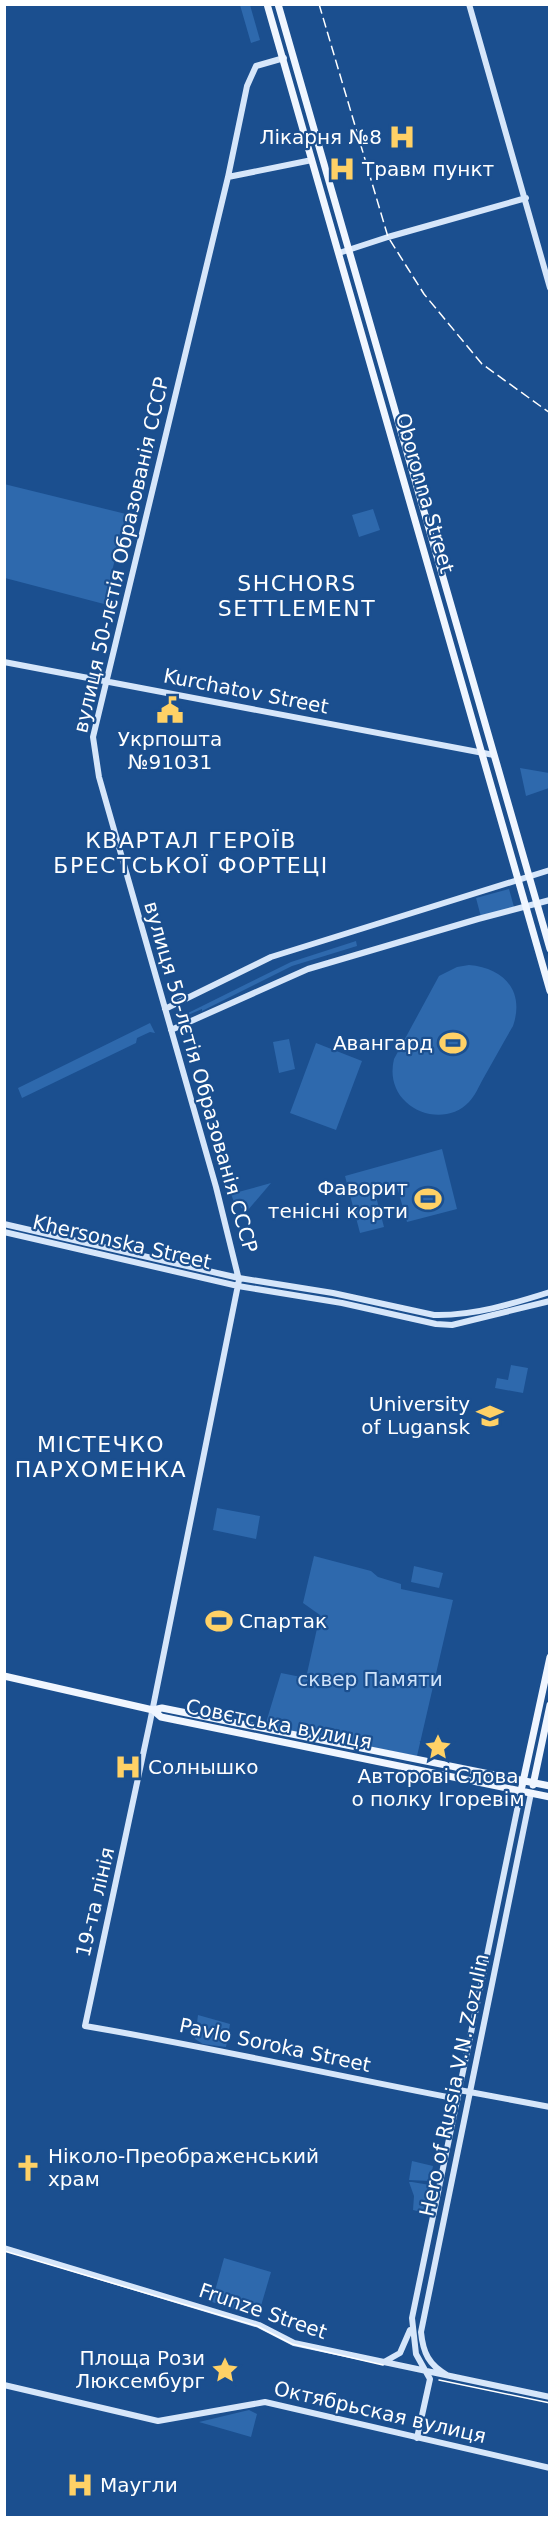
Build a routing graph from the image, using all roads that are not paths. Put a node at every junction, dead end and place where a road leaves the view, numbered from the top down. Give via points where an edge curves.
1 (267, 4) edge
2 (278, 4) edge
3 (469, 4) edge
4 (284, 58) junction
5 (312, 160) junction
6 (228, 177) junction
7 (526, 198) junction
8 (348, 250) junction
9 (339, 253) junction
10 (549, 288) edge
11 (4, 662) edge
12 (105, 681) junction
13 (483, 752) junction
14 (494, 755) junction
15 (549, 870) edge
16 (530, 876) junction
17 (518, 879) junction
18 (549, 900) edge
19 (537, 904) junction
20 (526, 907) junction
21 (549, 949) edge
22 (549, 991) edge
23 (165, 1010) junction
24 (171, 1030) junction
25 (4, 1224) edge
26 (4, 1232) edge
27 (239, 1278) junction
28 (238, 1286) junction
29 (549, 1292) edge
30 (549, 1300) edge
31 (549, 1657) edge
32 (4, 1676) edge
33 (549, 1705) edge
34 (153, 1710) junction
35 (524, 1780) junction
36 (533, 1783) junction
37 (549, 1786) edge
38 (521, 1791) junction
39 (531, 1793) junction
40 (549, 1797) edge
41 (85, 2026) joint
42 (459, 2090) junction
43 (470, 2093) junction
44 (458, 2099) junction
45 (549, 2107) edge
46 (4, 2248) edge
47 (412, 2318) junction
48 (382, 2363) junction
49 (426, 2371) junction
50 (447, 2375) junction
51 (4, 2385) edge
52 (549, 2397) edge
53 (417, 2438) junction
54 (549, 2468) edge

1 - 4 main road, Oboronna Street
2 - 8 main road, Oboronna Street
3 - 7 street
4 - 5 main road, Oboronna Street
4 - 6 street, вулиця 50-лєтія Образованія СССР via 259,64 253,70
5 - 6 street
5 - 9 main road, Oboronna Street
6 - 12 street, вулиця 50-лєтія Образованія СССР
7 - 8 street
7 - 10 street
8 - 9 street
8 - 14 main road, Oboronna Street
9 - 13 main road, Oboronna Street
11 - 12 street, Kurchatov Street
12 - 13 street, Kurchatov Street
12 - 23 street, вулиця 50-лєтія Образованія СССР via 93,743 99,777
13 - 14 street, Kurchatov Street
13 - 17 main road, Oboronna Street
14 - 16 main road, Oboronna Street
15 - 16 street
16 - 17 street
16 - 19 main road, Oboronna Street
17 - 20 main road, Oboronna Street
17 - 23 street via 271,957
18 - 19 street
19 - 20 street
19 - 21 main road, Oboronna Street
20 - 22 main road, Oboronna Street
20 - 24 street via 308,969
23 - 24 street, вулиця 50-лєтія Образованія СССР
24 - 27 street, вулиця 50-лєтія Образованія СССР
25 - 27 street, Khersonska Street
26 - 28 street, Khersonska Street
27 - 28 street, вулиця 50-лєтія Образованія СССР
27 - 29 street, Khersonska Street via 450,1316
28 - 30 street, Khersonska Street via 447,1325
28 - 34 street, вулиця 50-лєтія Образованія СССР
31 - 35 main road
32 - 34 main road, Совєтська вулиця
33 - 36 main road
34 - 35 main road via 162,1707
34 - 38 main road, Совєтська вулиця via 161,1718
34 - 41 street, 19-та лінія
35 - 36 main road
35 - 38 main road
36 - 37 main road
36 - 39 main road
38 - 39 main road, Совєтська вулиця
38 - 42 street, Hero of Russia V.N. Zozulin
39 - 40 main road, Совєтська вулиця
39 - 43 street, Hero of Russia V.N. Zozulin
41 - 44 street, Pavlo Soroka Street
42 - 43 street
42 - 44 street, Hero of Russia V.N. Zozulin
43 - 45 street
43 - 50 street, Hero of Russia V.N. Zozulin via 421,2332 428,2358
44 - 47 street, Hero of Russia V.N. Zozulin
46 - 48 street, Frunze Street via 259,2325 294,2343
47 - 48 street via 400,2353
47 - 49 street, Hero of Russia V.N. Zozulin via 416,2354
48 - 49 street, Frunze Street
49 - 50 street, Frunze Street
49 - 53 street via 430,2379
50 - 52 street, Frunze Street
51 - 53 street, Октябрьская вулиця via 158,2421 265,2402
53 - 54 street, Октябрьская вулиця

